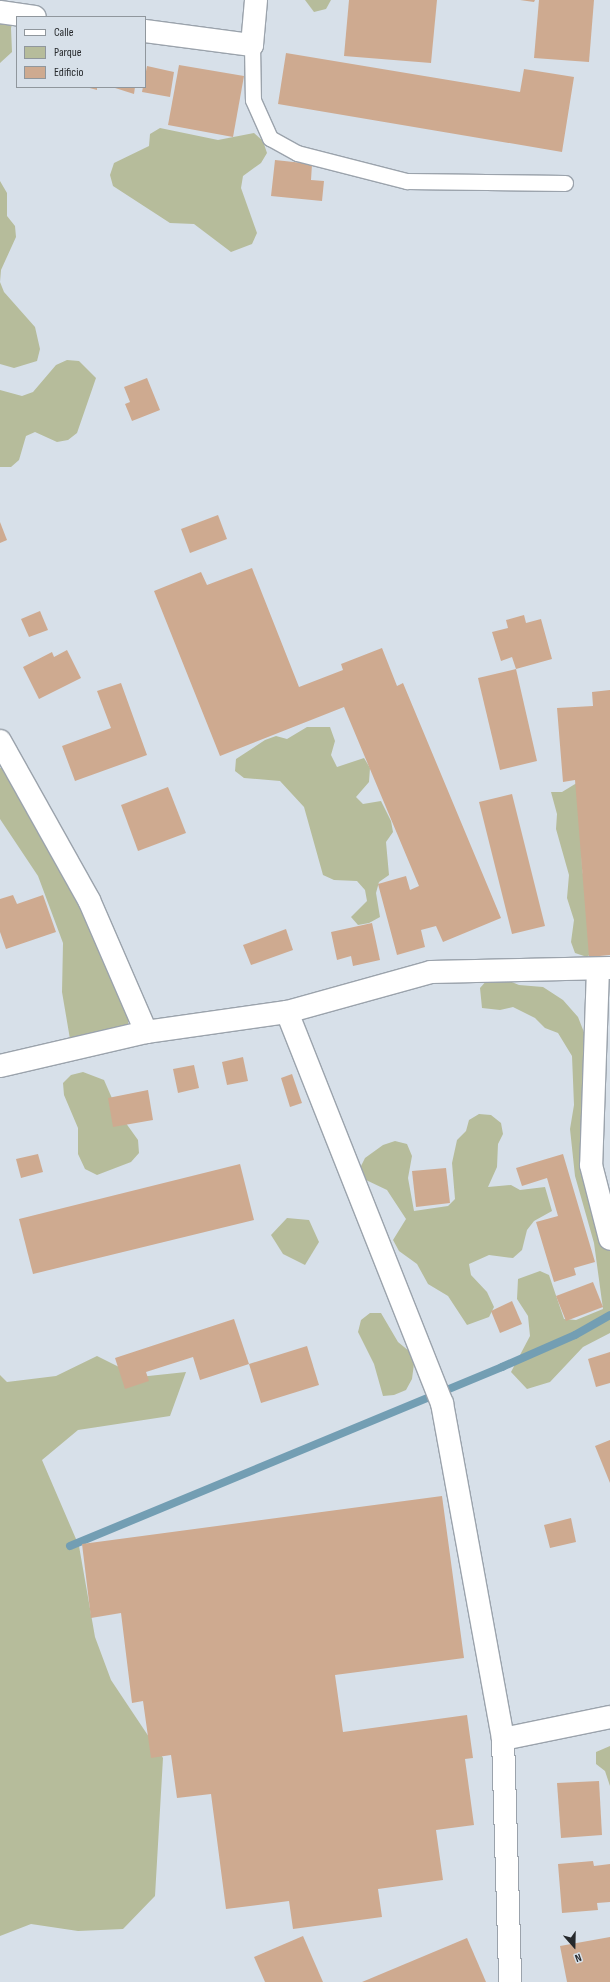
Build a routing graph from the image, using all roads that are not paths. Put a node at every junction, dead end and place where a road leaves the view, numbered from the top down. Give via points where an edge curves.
1 (256, 0) edge
2 (0, 12) edge
3 (28, 16) edge
4 (146, 31) edge
5 (252, 44) junction
6 (565, 183) dead end
7 (0, 741) edge
8 (604, 968) edge
9 (288, 1012) junction
10 (146, 1032) junction
11 (0, 1066) edge
12 (610, 1239) edge
13 (610, 1717) edge
14 (503, 1739) junction
15 (510, 1982) edge

1 - 5 street
2 - 3 street
4 - 5 street
5 - 6 lane via 253,100 270,138 297,153 407,181
7 - 10 street via 88,900
8 - 9 street via 431,972
8 - 12 street via 591,1165
9 - 10 street
9 - 14 street via 442,1403
10 - 11 street
13 - 14 street
14 - 15 street

